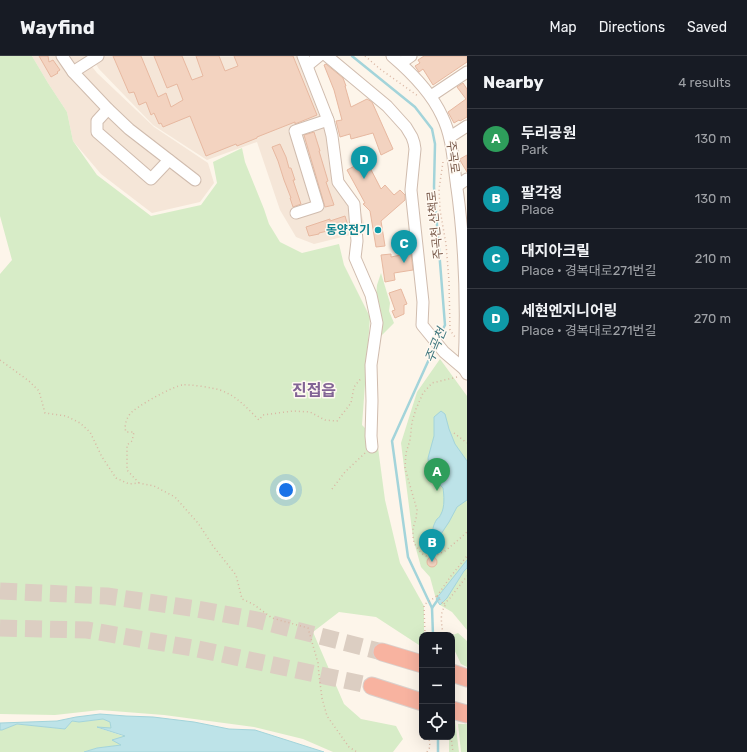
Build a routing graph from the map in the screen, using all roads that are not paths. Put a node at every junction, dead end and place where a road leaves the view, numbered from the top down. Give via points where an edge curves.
1 (62, 56) edge
2 (98, 56) edge
3 (319, 56) edge
4 (327, 56) edge
5 (392, 56) edge
6 (411, 56) edge
7 (305, 61) edge
8 (401, 63) junction
9 (73, 72) junction
10 (467, 72) edge
11 (432, 96) junction
12 (108, 108) junction
13 (328, 120) junction
14 (467, 126) edge
15 (450, 137) junction
16 (168, 160) junction
17 (467, 179) edge
18 (195, 180) dead end
19 (457, 186) junction
20 (296, 212) dead end
21 (464, 373) edge
22 (372, 447) road end
23 (382, 652) tunnel mouth
24 (415, 661) edge
25 (372, 686) tunnel mouth
26 (417, 700) edge

1 - 9 street
2 - 9 street
3 - 7 street
4 - 21 street via 387,106 412,137 415,149 411,190 423,302 422,325
5 - 8 street, 주곡로
6 - 8 street
7 - 13 street
8 - 11 street, 주곡로
9 - 12 street
10 - 11 street
11 - 15 street, 주곡로
12 - 16 street via 129,129
12 - 16 street via 97,121 98,132 151,179
13 - 20 street via 294,130 318,206
13 - 22 street via 338,182 354,204 355,258 370,295 377,323 371,366
14 - 15 street
15 - 19 street, 주곡로
16 - 18 street
17 - 19 street
19 - 21 street, 주곡로 via 462,221 466,309
23 - 24 highway
25 - 26 highway

